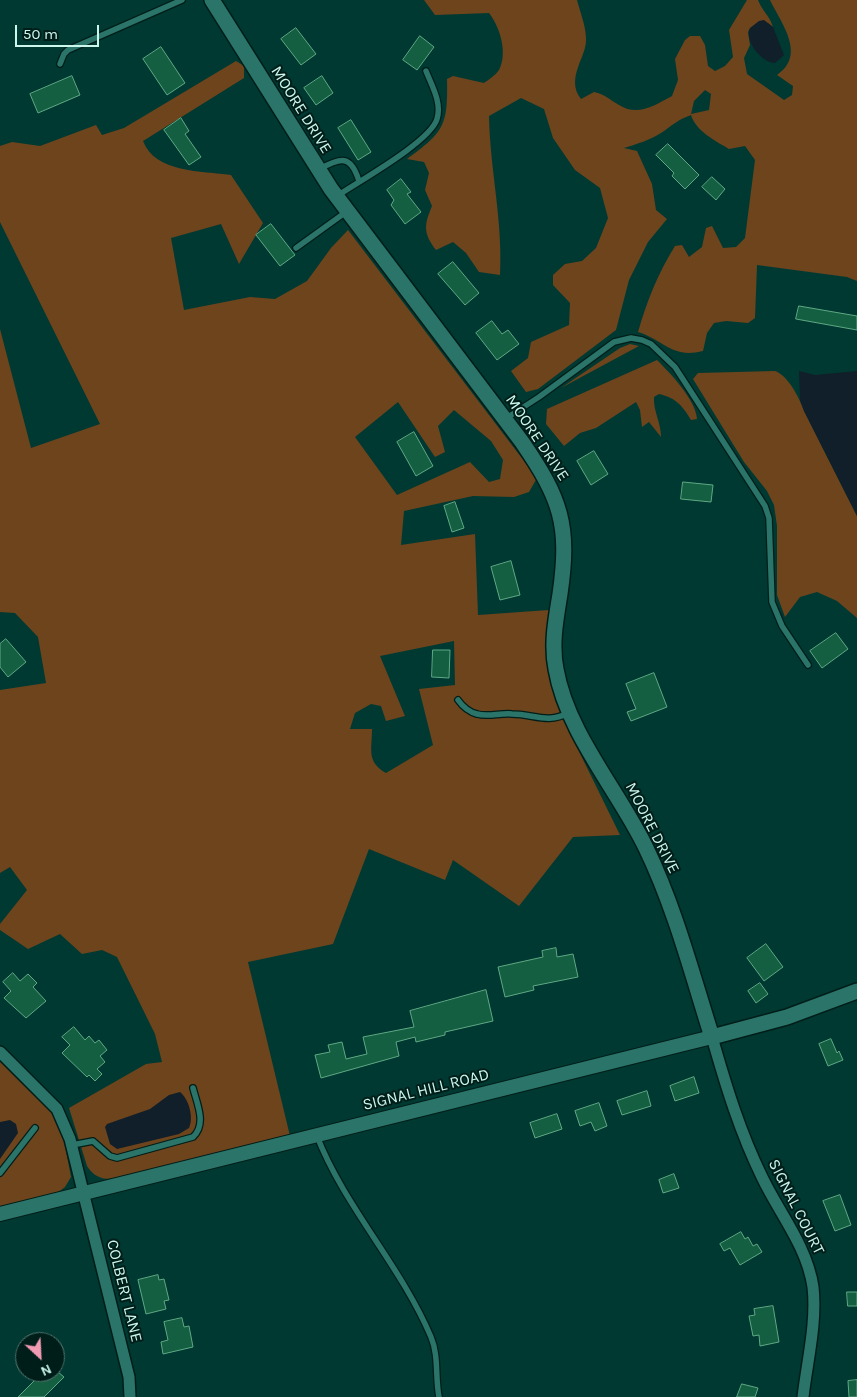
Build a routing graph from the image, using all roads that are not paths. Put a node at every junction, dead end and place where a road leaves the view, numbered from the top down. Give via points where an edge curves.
1 (182, 0) edge
2 (212, 0) edge
3 (60, 64) dead end
4 (426, 71) dead end
5 (318, 170) junction
6 (359, 181) junction
7 (336, 196) junction
8 (348, 210) junction
9 (296, 248) dead end
10 (505, 418) junction
11 (808, 665) dead end
12 (458, 700) dead end
13 (570, 712) junction
14 (857, 990) edge
15 (712, 1037) junction
16 (0, 1052) edge
17 (193, 1088) dead end
18 (35, 1128) dead end
19 (316, 1136) junction
20 (72, 1145) junction
21 (0, 1173) edge
22 (84, 1194) junction
23 (0, 1214) edge
24 (130, 1397) edge
25 (439, 1397) edge
26 (803, 1397) edge

1 - 3 lane via 68,50
2 - 5 main road, MOORE DRIVE
4 - 6 lane via 437,97 438,118 432,130 415,145
5 - 6 lane via 339,159 348,161 356,170
5 - 7 main road, MOORE DRIVE
6 - 7 lane
7 - 8 main road, MOORE DRIVE
8 - 9 lane
8 - 10 main road, MOORE DRIVE
10 - 11 lane via 614,342 631,338 651,344 672,363 765,506 769,518 772,602 782,626
10 - 13 main road, MOORE DRIVE via 546,476 560,512 565,550 554,650 561,689
12 - 13 lane via 466,710 481,715 515,714 552,719
13 - 15 main road, MOORE DRIVE via 631,819 654,867 673,913
14 - 15 main road, SIGNAL HILL ROAD via 788,1017
15 - 19 street, SIGNAL HILL ROAD
15 - 26 street, SIGNAL COURT via 741,1131 802,1249 808,1267 814,1297
16 - 20 street, COLBERT LANE via 57,1109
17 - 20 lane via 200,1126 193,1138 182,1145 117,1158 110,1156 93,1140
18 - 21 lane
19 - 22 street, SIGNAL HILL ROAD
19 - 25 lane via 334,1171 400,1276 431,1339
20 - 22 street, COLBERT LANE
22 - 23 street, SIGNAL HILL ROAD
22 - 24 street, COLBERT LANE via 129,1377

